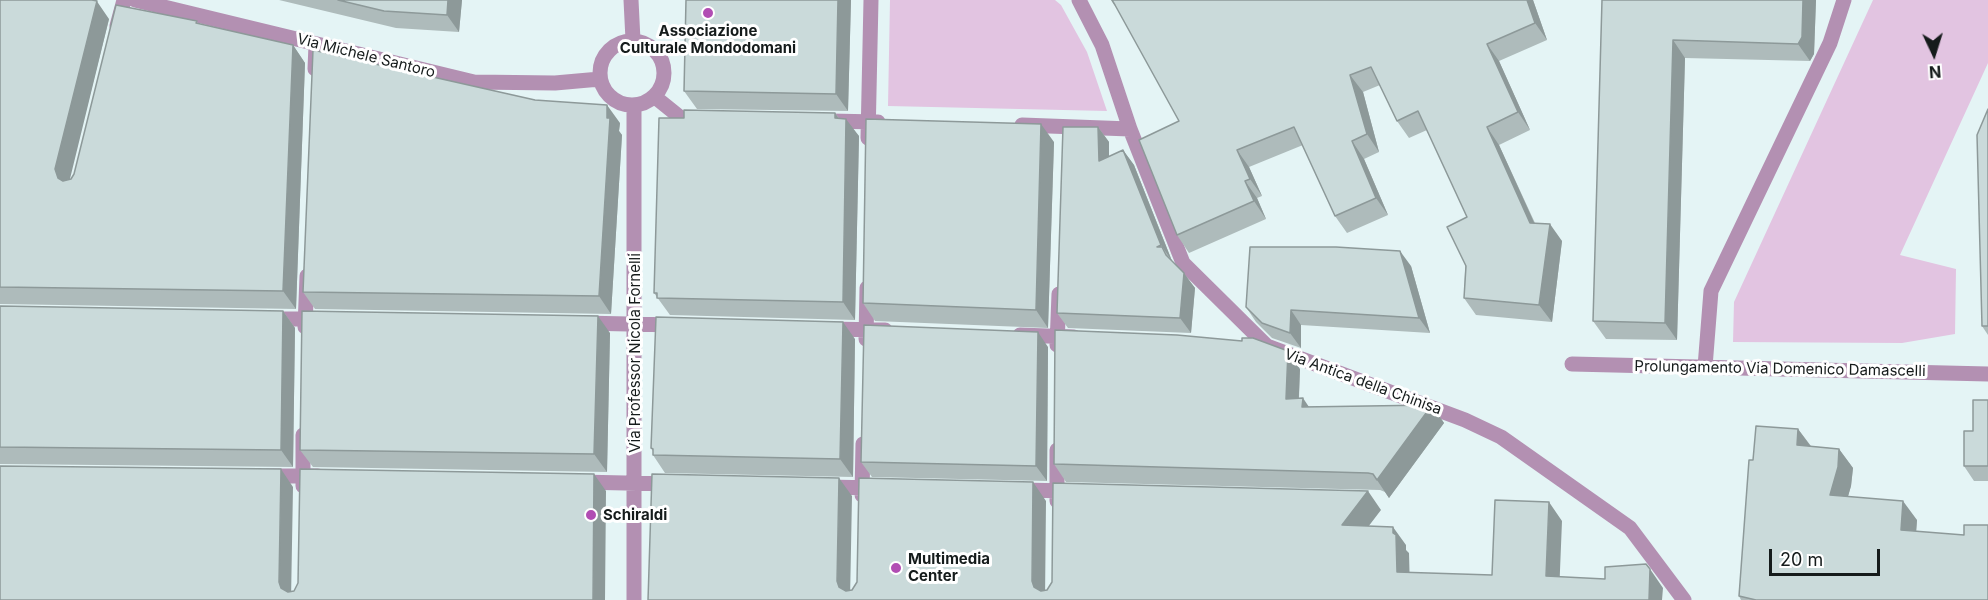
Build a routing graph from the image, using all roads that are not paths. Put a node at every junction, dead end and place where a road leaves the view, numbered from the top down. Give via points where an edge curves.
1 (123, 0) edge
2 (135, 0) edge
3 (631, 0) edge
4 (871, 0) edge
5 (1079, 0) edge
6 (1844, 0) edge
7 (633, 40) junction
8 (316, 44) junction
9 (112, 45) edge
10 (600, 79) junction
11 (314, 80) edge
12 (655, 97) junction
13 (634, 106) junction
14 (715, 118) edge
15 (817, 121) edge
16 (868, 122) junction
17 (891, 122) edge
18 (1006, 124) edge
19 (1130, 129) junction
20 (868, 156) edge
21 (308, 259) edge
22 (867, 272) edge
23 (1059, 278) edge
24 (258, 318) edge
25 (305, 319) junction
26 (340, 320) edge
27 (564, 323) edge
28 (635, 324) junction
29 (693, 325) edge
30 (809, 328) edge
31 (866, 330) junction
32 (902, 331) edge
33 (1010, 335) edge
34 (1058, 336) junction
35 (1092, 338) edge
36 (305, 341) edge
37 (1244, 345) edge
38 (1267, 346) junction
39 (866, 352) edge
40 (1057, 360) edge
41 (1572, 364) dead end
42 (1705, 367) junction
43 (1988, 374) edge
44 (304, 420) edge
45 (863, 431) edge
46 (1057, 431) edge
47 (256, 476) edge
48 (303, 476) junction
49 (338, 477) edge
50 (563, 481) edge
51 (634, 483) junction
52 (682, 484) edge
53 (814, 486) edge
54 (862, 487) junction
55 (896, 488) edge
56 (999, 490) edge
57 (1057, 491) junction
58 (1081, 492) edge
59 (302, 498) edge
60 (861, 510) edge
61 (1056, 513) edge
62 (634, 600) edge
63 (1684, 600) edge

1 - 9 street
2 - 8 street, Via Michele Santoro
3 - 7 street
4 - 16 street
5 - 19 street, Via Antica della Chinisa via 1102,45
6 - 42 street via 1830,43 1711,291
7 - 10 street via 615,45 607,52
7 - 12 street via 651,46 663,62 664,80
8 - 10 street, Via Michele Santoro via 474,82 545,84
8 - 11 street
10 - 13 street via 608,96
12 - 13 street
12 - 14 street via 681,118
13 - 28 street, Via Professor Nicola Fornelli
15 - 16 street
16 - 17 street
16 - 20 street
18 - 19 street via 1064,131
19 - 38 street, Via Antica della Chinisa via 1183,262
21 - 25 street
22 - 31 street
23 - 34 street
24 - 25 street
25 - 26 street
25 - 36 street
27 - 28 street
28 - 29 street
28 - 51 street, Via Professor Nicola Fornelli
30 - 31 street
31 - 32 street
31 - 39 street
33 - 34 street
34 - 35 street
34 - 40 street
37 - 38 street
38 - 63 street, Via Antica della Chinisa via 1501,437 1630,528
41 - 42 street, Prolungamento Via Domenico Damascelli
42 - 43 street, Prolungamento Via Domenico Damascelli
44 - 48 street
45 - 54 street
46 - 57 street
47 - 48 street
48 - 49 street
48 - 59 street
50 - 51 street
51 - 52 street
51 - 62 street, Via Professor Nicola Fornelli
53 - 54 street
54 - 55 street
54 - 60 street
56 - 57 street
57 - 58 street
57 - 61 street

